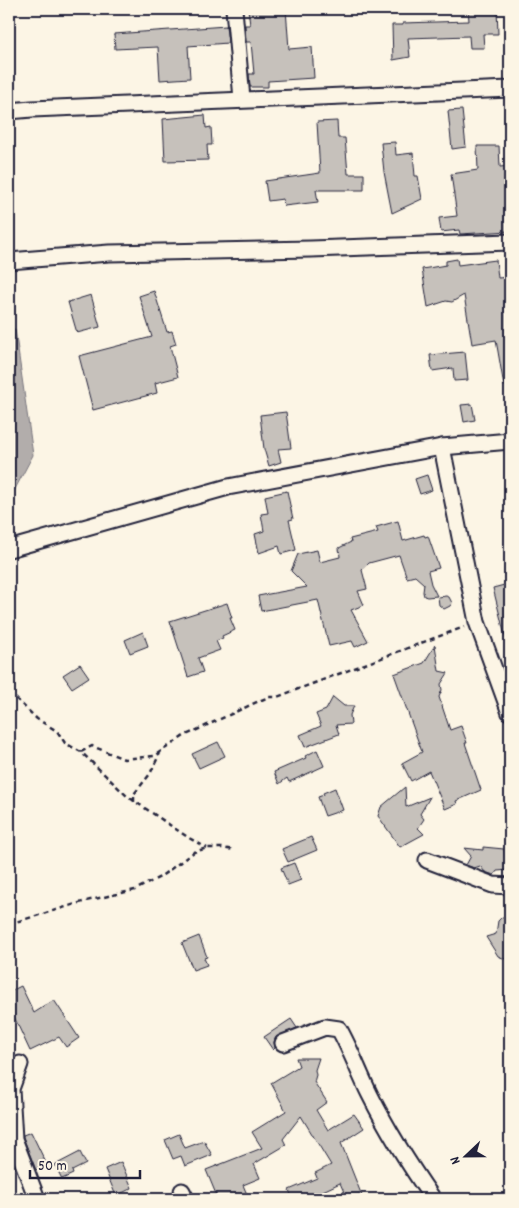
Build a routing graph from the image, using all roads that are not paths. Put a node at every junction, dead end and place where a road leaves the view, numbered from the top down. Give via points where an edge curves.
1 (234, 9) edge
2 (510, 89) edge
3 (242, 99) junction
4 (9, 111) edge
5 (510, 242) edge
6 (9, 261) edge
7 (510, 441) edge
8 (442, 447) junction
9 (9, 549) edge
10 (510, 713) edge
11 (427, 860) dead end
12 (510, 886) edge
13 (284, 1043) dead end
14 (20, 1064) dead end
15 (37, 1199) edge
16 (433, 1199) edge

1 - 3 street
2 - 3 street
3 - 4 street
5 - 6 street via 108,253
7 - 8 street
8 - 9 street via 228,487
8 - 10 street via 477,622
11 - 12 street via 493,885
13 - 16 street via 325,1027 338,1029 401,1151
14 - 15 street via 11,1089 14,1139

